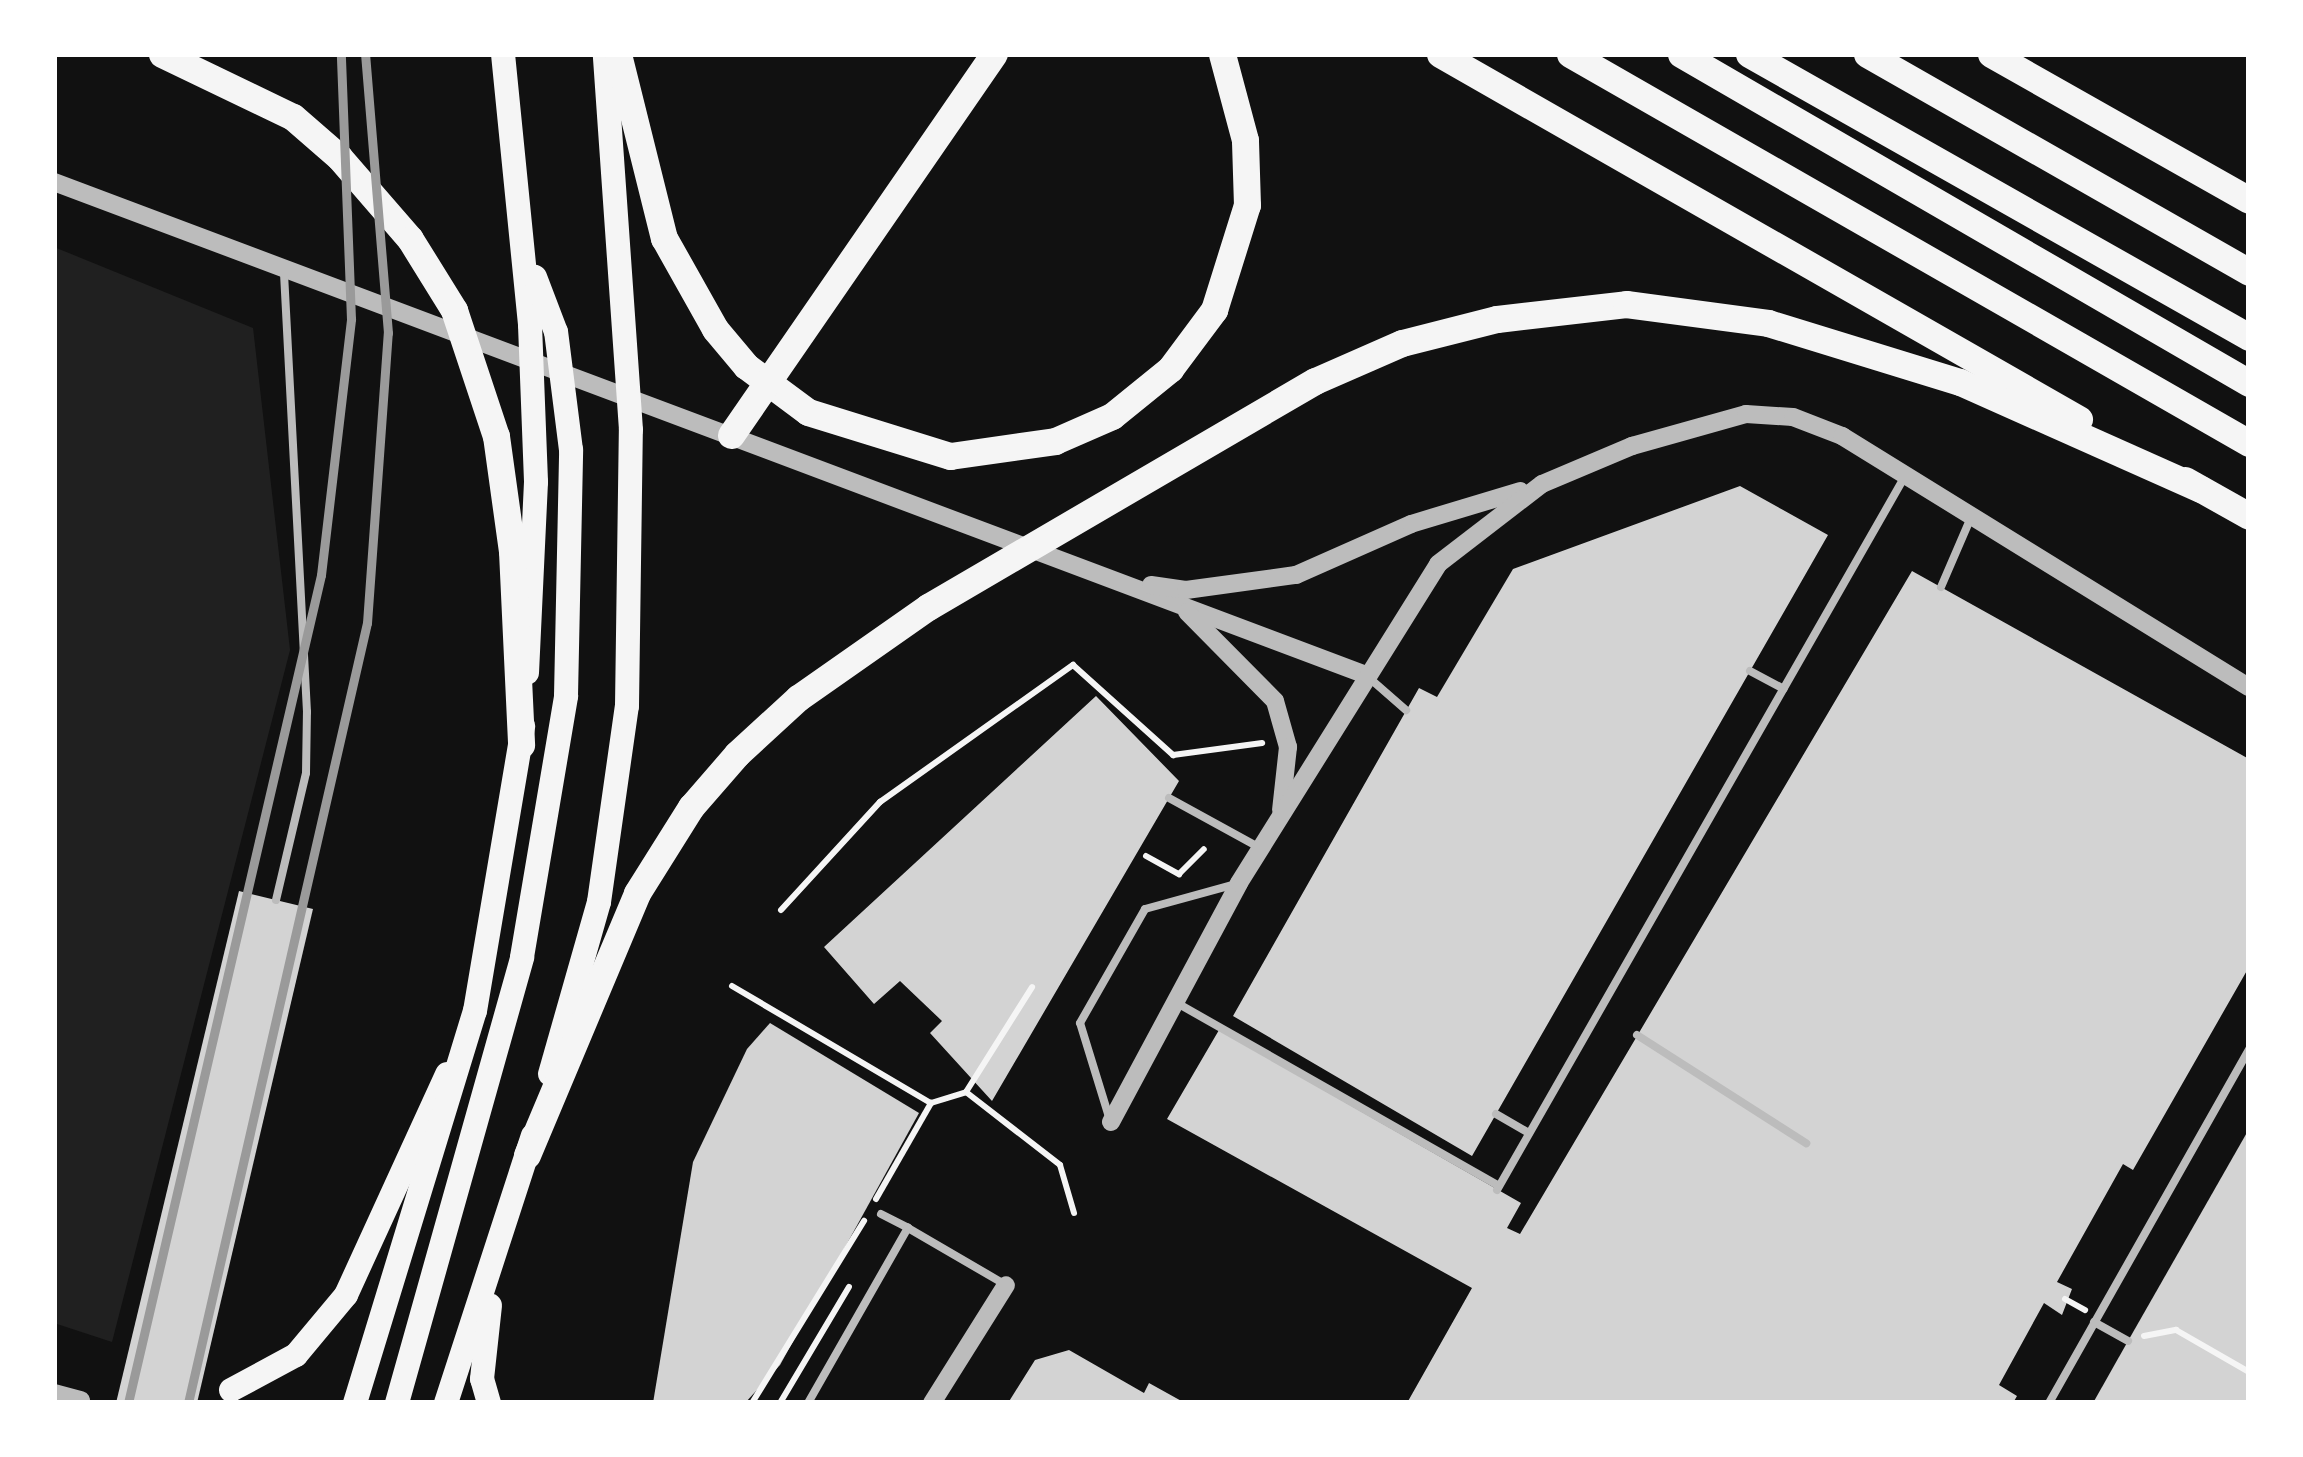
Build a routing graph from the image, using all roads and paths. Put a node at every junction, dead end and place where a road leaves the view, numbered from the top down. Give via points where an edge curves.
1 (162, 54) edge
2 (503, 54) edge
3 (605, 54) edge
4 (618, 54) edge
5 (994, 54) edge
6 (1222, 54) edge
7 (1440, 54) edge
8 (1570, 54) edge
9 (1681, 54) edge
10 (1749, 54) edge
11 (1867, 54) edge
12 (1991, 54) edge
13 (54, 182) edge
14 (2249, 200) edge
15 (524, 247) junction
16 (284, 270) junction
17 (2249, 272) edge
18 (2249, 337) edge
19 (2249, 383) edge
20 (731, 435) junction
21 (2249, 443) edge
22 (1907, 473) junction
23 (1542, 484) junction
24 (2200, 489) junction
25 (1972, 513) junction
26 (2249, 516) edge
27 (1122, 582) junction
28 (1942, 587) dead end
29 (1174, 602) junction
30 (1750, 671) dead end
31 (1366, 675) junction
32 (2249, 687) edge
33 (1784, 689) junction
34 (1406, 710) dead end
35 (1264, 743) dead end
36 (521, 745) junction
37 (1169, 798) dead end
38 (1280, 820) junction
39 (1262, 848) junction
40 (1204, 849) dead end
41 (1146, 856) dead end
42 (1239, 884) junction
43 (276, 901) dead end
44 (781, 910) dead end
45 (732, 986) dead end
46 (1032, 987) dead end
47 (1177, 1004) junction
48 (475, 1011) junction
49 (1637, 1035) dead end
50 (2249, 1049) edge
51 (966, 1092) junction
52 (931, 1102) junction
53 (1496, 1114) dead end
54 (1111, 1122) joint
55 (1529, 1133) junction
56 (1806, 1143) dead end
57 (527, 1155) junction
58 (1074, 1213) dead end
59 (880, 1214) dead end
60 (908, 1228) junction
61 (501, 1234) junction
62 (1006, 1285) joint
63 (2094, 1322) junction
64 (2130, 1340) joint
65 (2249, 1372) edge
66 (231, 1390) dead end
67 (54, 1393) edge
68 (940, 1398) edge
69 (81, 1400) edge
70 (355, 1403) edge
71 (397, 1403) edge
72 (446, 1403) edge
73 (489, 1403) edge
74 (752, 1403) edge
75 (808, 1403) edge
76 (2048, 1403) edge

1 - 36 highway via 293,118 339,157 410,239 454,310 496,436 512,551
2 - 15 main road
3 - 57 main road via 632,430 627,706 599,902
4 - 6 highway via 657,219 715,329 746,366 808,412 950,456 1055,440 1112,416 1170,370 1214,310 1246,206 1245,140
5 - 20 highway
7 - 24 highway
8 - 21 highway
9 - 19 highway
10 - 18 highway
11 - 17 highway
12 - 14 highway
13 - 16 street
15 - 36 main road via 536,482
15 - 71 main road via 556,332 571,450 566,696 522,957
16 - 20 street
16 - 43 lane via 307,712 306,773
20 - 27 street
22 - 23 street via 1809,423 1746,414 1632,446
22 - 25 street
22 - 33 lane
23 - 27 street via 1411,524 1296,575 1186,590
23 - 31 street via 1438,564
24 - 26 highway
24 - 57 highway via 1924,368 1768,323 1626,304 1498,319 1402,343 1315,381 928,608 798,698 737,754 691,807 637,893
25 - 28 lane
25 - 32 street
27 - 29 street
29 - 31 street
29 - 38 street via 1229,647 1275,701 1288,747
30 - 33 lane
31 - 34 lane
31 - 38 street
33 - 55 lane
35 - 44 path via 1173,755 1073,664 880,802
36 - 48 main road
37 - 39 lane
38 - 39 street
39 - 42 street
40 - 41 path via 1179,874
42 - 47 street
42 - 54 lane via 1145,908 1080,1023
45 - 52 path
46 - 51 path
47 - 54 street
47 - 55 lane via 1498,1188
48 - 66 main road via 346,1295 296,1355
48 - 70 main road
49 - 56 lane
50 - 63 lane
51 - 52 path
51 - 58 path via 1060,1165
52 - 74 path
53 - 55 lane
57 - 61 main road
59 - 60 lane
60 - 62 lane
60 - 75 lane
61 - 72 main road
61 - 73 main road via 482,1379
62 - 68 street
63 - 64 lane
63 - 76 lane
64 - 65 path via 2176,1330
67 - 69 street

